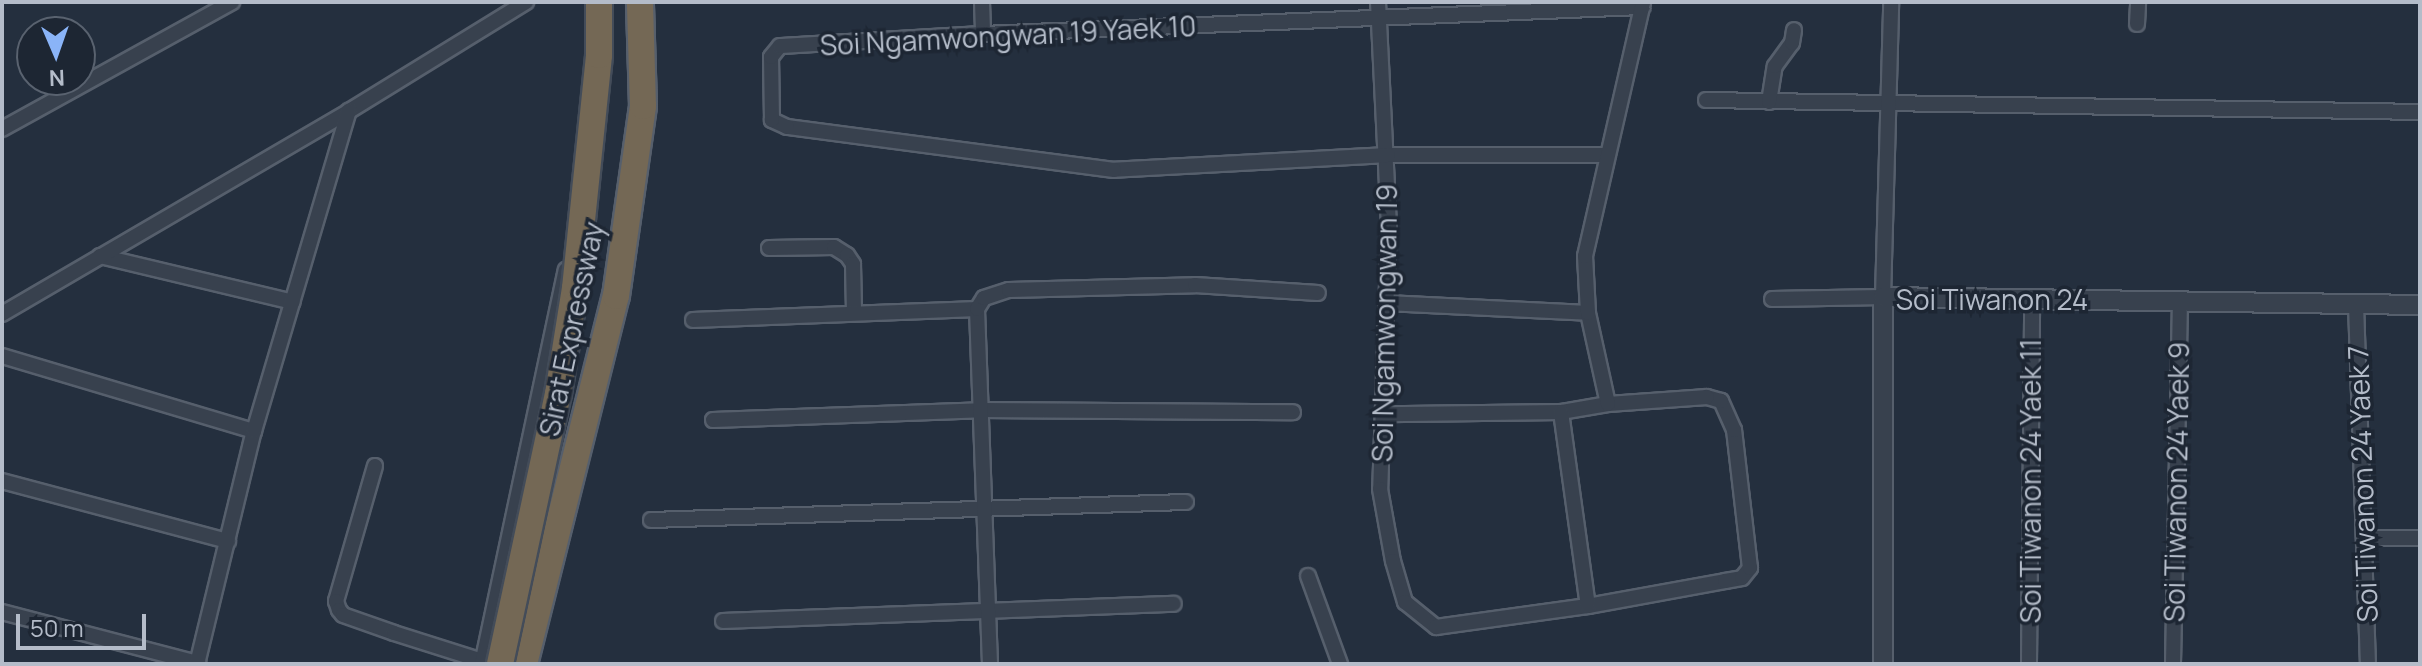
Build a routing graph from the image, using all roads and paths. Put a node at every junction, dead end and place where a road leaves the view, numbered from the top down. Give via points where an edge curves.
1 (232, 2) edge
2 (526, 2) edge
3 (599, 2) edge
4 (608, 2) edge
5 (640, 2) edge
6 (653, 2) edge
7 (982, 2) edge
8 (1378, 2) edge
9 (1891, 2) edge
10 (2138, 2) edge
11 (1643, 4) edge
12 (1379, 20) junction
13 (2137, 24) dead end
14 (1794, 30) dead end
15 (983, 34) junction
16 (1706, 100) dead end
17 (1769, 102) junction
18 (1887, 104) junction
19 (643, 106) junction
20 (349, 111) junction
21 (2420, 112) edge
22 (2, 129) edge
23 (1388, 155) junction
24 (1606, 155) junction
25 (769, 248) dead end
26 (100, 256) junction
27 (1318, 293) dead end
28 (1883, 297) junction
29 (2032, 298) junction
30 (1772, 299) dead end
31 (2180, 301) junction
32 (293, 302) junction
33 (1386, 303) junction
34 (2356, 304) junction
35 (2420, 305) edge
36 (977, 309) junction
37 (854, 311) junction
38 (1588, 313) junction
39 (2, 314) edge
40 (693, 320) dead end
41 (2, 356) edge
42 (1608, 404) junction
43 (981, 410) junction
44 (1293, 412) dead end
45 (1561, 412) junction
46 (1385, 414) junction
47 (713, 420) dead end
48 (254, 431) junction
49 (375, 466) dead end
50 (2, 481) edge
51 (1186, 502) dead end
52 (983, 509) junction
53 (651, 520) dead end
54 (2366, 538) junction
55 (2420, 538) edge
56 (228, 541) junction
57 (1308, 576) dead end
58 (1174, 604) dead end
59 (1588, 606) junction
60 (2, 612) edge
61 (987, 614) junction
62 (723, 621) dead end
63 (197, 663) edge
64 (488, 663) edge
65 (524, 664) edge
66 (990, 664) edge
67 (1340, 664) edge
68 (1883, 664) edge
69 (2029, 664) edge
70 (2173, 664) edge
71 (2368, 664) edge

1 - 22 street
2 - 20 street
3 - 64 highway, Sirat Expressway, bridge via 588,187 558,394
4 - 64 street via 607,82
5 - 19 highway, Sirat Expressway
6 - 19 highway
7 - 15 street
8 - 12 street, Soi Ngamwongwan 19
9 - 18 street
10 - 13 street
11 - 12 street, Soi Ngamwongwan 19 Yaek 10
11 - 24 street
12 - 15 street, Soi Ngamwongwan 19 Yaek 10
12 - 23 street, Soi Ngamwongwan 19
14 - 17 street via 1792,43 1775,66
15 - 23 street, Soi Ngamwongwan 19 Yaek 10 via 780,46 771,57 772,120 787,127 1114,170
16 - 17 street
17 - 18 street
18 - 21 street
18 - 28 street
19 - 65 highway, Sirat Expressway via 616,296
20 - 26 street
20 - 32 street
23 - 24 street
23 - 33 street, Soi Ngamwongwan 19
24 - 38 street via 1585,256
25 - 37 street via 834,247 847,255 853,264
26 - 32 street
26 - 39 street
27 - 36 street via 1195,285 1009,290 984,298
28 - 29 street, Soi Tiwanon 24
28 - 30 street
28 - 68 street, Soi Tiwanon 24
29 - 31 street, Soi Tiwanon 24
29 - 69 street, Soi Tiwanon 24 Yaek 11
31 - 34 street, Soi Tiwanon 24
31 - 70 street, Soi Tiwanon 24 Yaek 9
32 - 48 street
33 - 38 street
33 - 46 street, Soi Ngamwongwan 19
34 - 35 street, Soi Tiwanon 24
34 - 54 street, Soi Tiwanon 24 Yaek 7
36 - 37 street
36 - 43 street
37 - 40 street
38 - 42 street
41 - 48 street
42 - 45 street
42 - 59 street via 1707,397 1721,401 1734,430 1750,568 1742,578
43 - 44 street
43 - 47 street
43 - 52 street
45 - 46 street
45 - 59 street
46 - 59 street, Soi Ngamwongwan 19 via 1380,489 1405,602 1436,627
48 - 56 street
49 - 64 street via 336,601 339,610
50 - 56 street
51 - 52 street
52 - 53 street
52 - 61 street
54 - 55 street
54 - 71 street, Soi Tiwanon 24 Yaek 7
56 - 63 street
57 - 67 street
58 - 61 street
60 - 63 street
61 - 62 street
61 - 66 street

